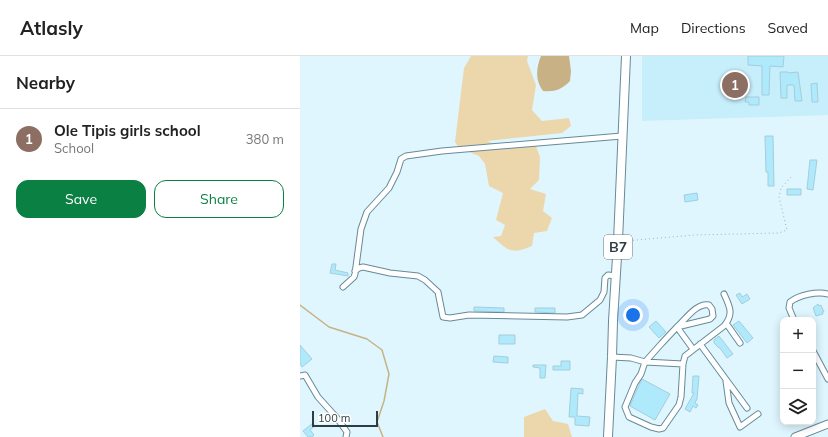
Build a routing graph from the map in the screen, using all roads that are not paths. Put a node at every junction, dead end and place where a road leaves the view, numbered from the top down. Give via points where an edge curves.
1 (626, 56) edge
2 (622, 136) junction
3 (355, 271) junction
4 (616, 276) junction
5 (343, 287) dead end
6 (724, 294) dead end
7 (828, 294) edge
8 (793, 317) edge
9 (726, 324) junction
10 (677, 327) junction
11 (740, 343) dead end
12 (700, 344) junction
13 (693, 349) junction
14 (814, 353) edge
15 (612, 357) junction
16 (645, 362) junction
17 (683, 364) junction
18 (300, 376) edge
19 (828, 379) edge
20 (726, 380) junction
21 (748, 408) dead end
22 (758, 414) dead end
23 (828, 424) edge
24 (346, 437) edge
25 (608, 437) edge
26 (795, 437) edge

1 - 2 highway, B7
2 - 3 street via 406,156 401,159 389,188 367,212
2 - 4 highway, B7
3 - 4 street via 363,267 418,276 438,292 444,317 450,318 582,315 600,300 604,292 605,278 608,275
3 - 5 street via 354,277
4 - 15 highway, B7
6 - 9 street via 730,310
7 - 8 street via 816,293 794,299 790,302 789,308
9 - 11 street
9 - 12 street
10 - 10 street via 710,319 713,316 712,309 705,304 699,306
10 - 13 street
10 - 16 street
12 - 13 street
12 - 20 street
13 - 17 street
14 - 19 street
15 - 16 street
15 - 25 highway, B7
16 - 17 street
16 - 17 street via 625,407 629,418 659,429 663,428 679,406
18 - 24 street via 304,375 318,397 347,432
20 - 21 street
20 - 22 street via 729,403 740,427
23 - 26 main road

